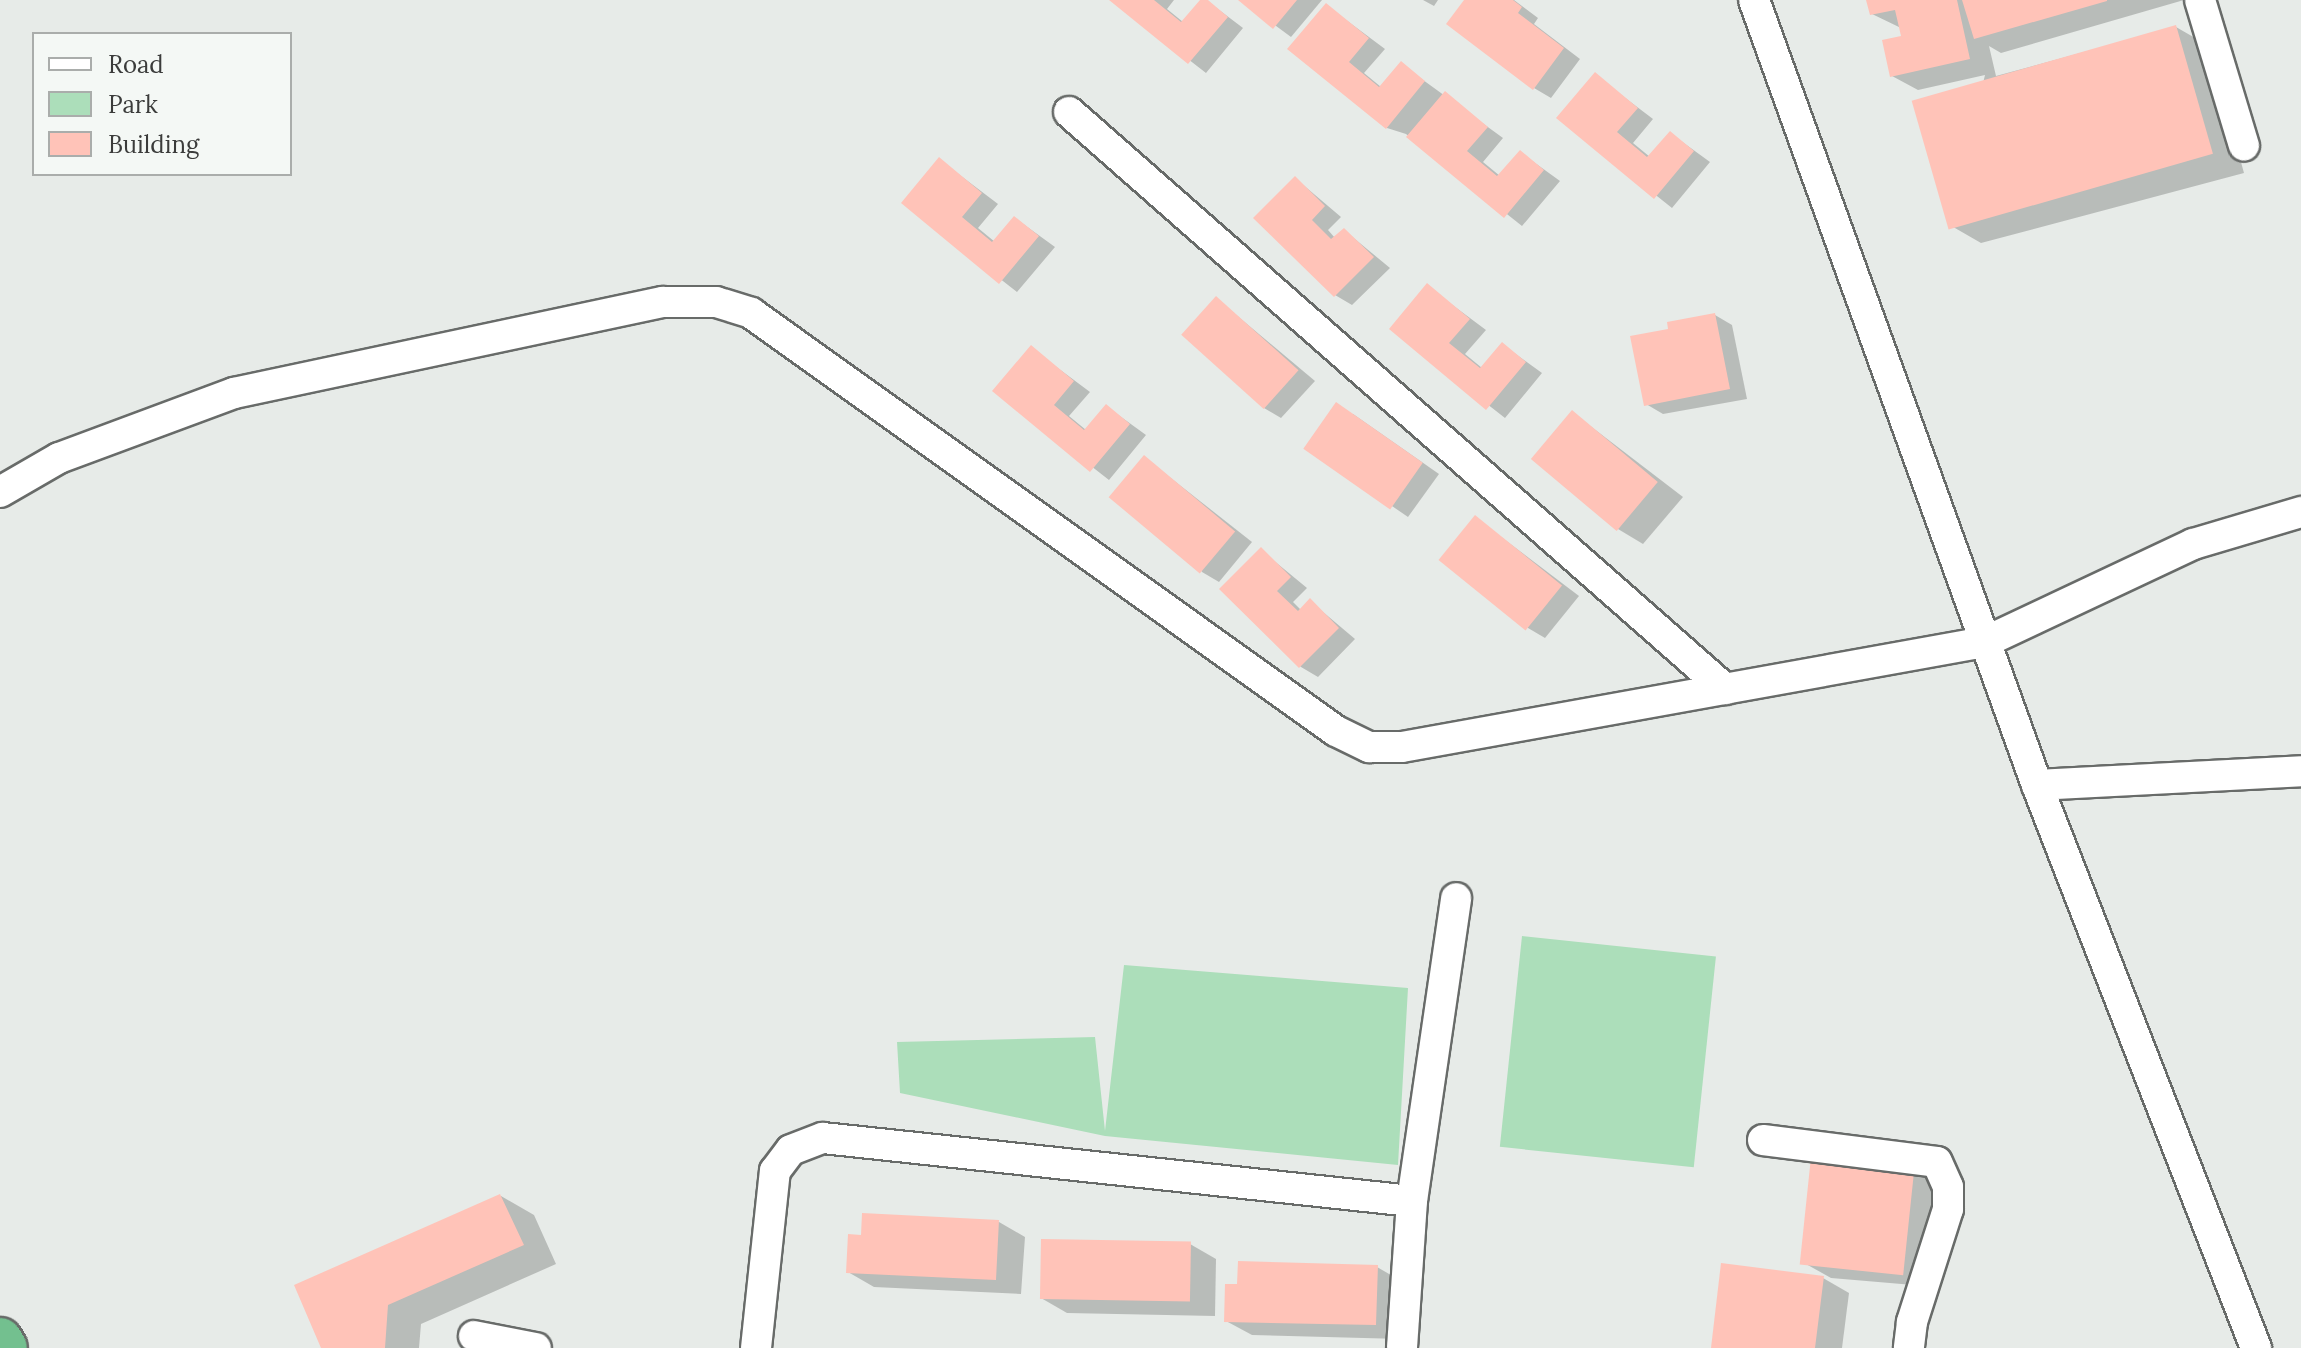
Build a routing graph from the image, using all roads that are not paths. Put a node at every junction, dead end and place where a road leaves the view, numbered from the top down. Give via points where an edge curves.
1 (1754, 0) edge
2 (2200, 0) edge
3 (1069, 112) dead end
4 (2244, 146) dead end
5 (0, 492) edge
6 (2301, 512) edge
7 (1985, 642) junction
8 (1725, 689) junction
9 (2301, 771) edge
10 (2037, 785) junction
11 (1456, 898) dead end
12 (1763, 1140) dead end
13 (1412, 1201) junction
14 (474, 1336) dead end
15 (0, 1340) edge
16 (5, 1348) edge
17 (536, 1348) edge
18 (756, 1348) edge
19 (1402, 1348) edge
20 (1909, 1348) edge
21 (2256, 1348) edge

1 - 7 street
2 - 4 street
3 - 8 street
5 - 8 street via 59,458 234,393 663,302 716,302 751,313 1336,731 1369,747 1402,747
6 - 7 street via 2193,544
7 - 8 street
7 - 10 street
9 - 10 street
10 - 21 street
11 - 13 street
12 - 20 street via 1937,1162 1948,1187 1948,1209 1912,1322
13 - 18 street via 823,1138 805,1142 775,1171
13 - 19 street
14 - 17 street
15 - 16 highway

